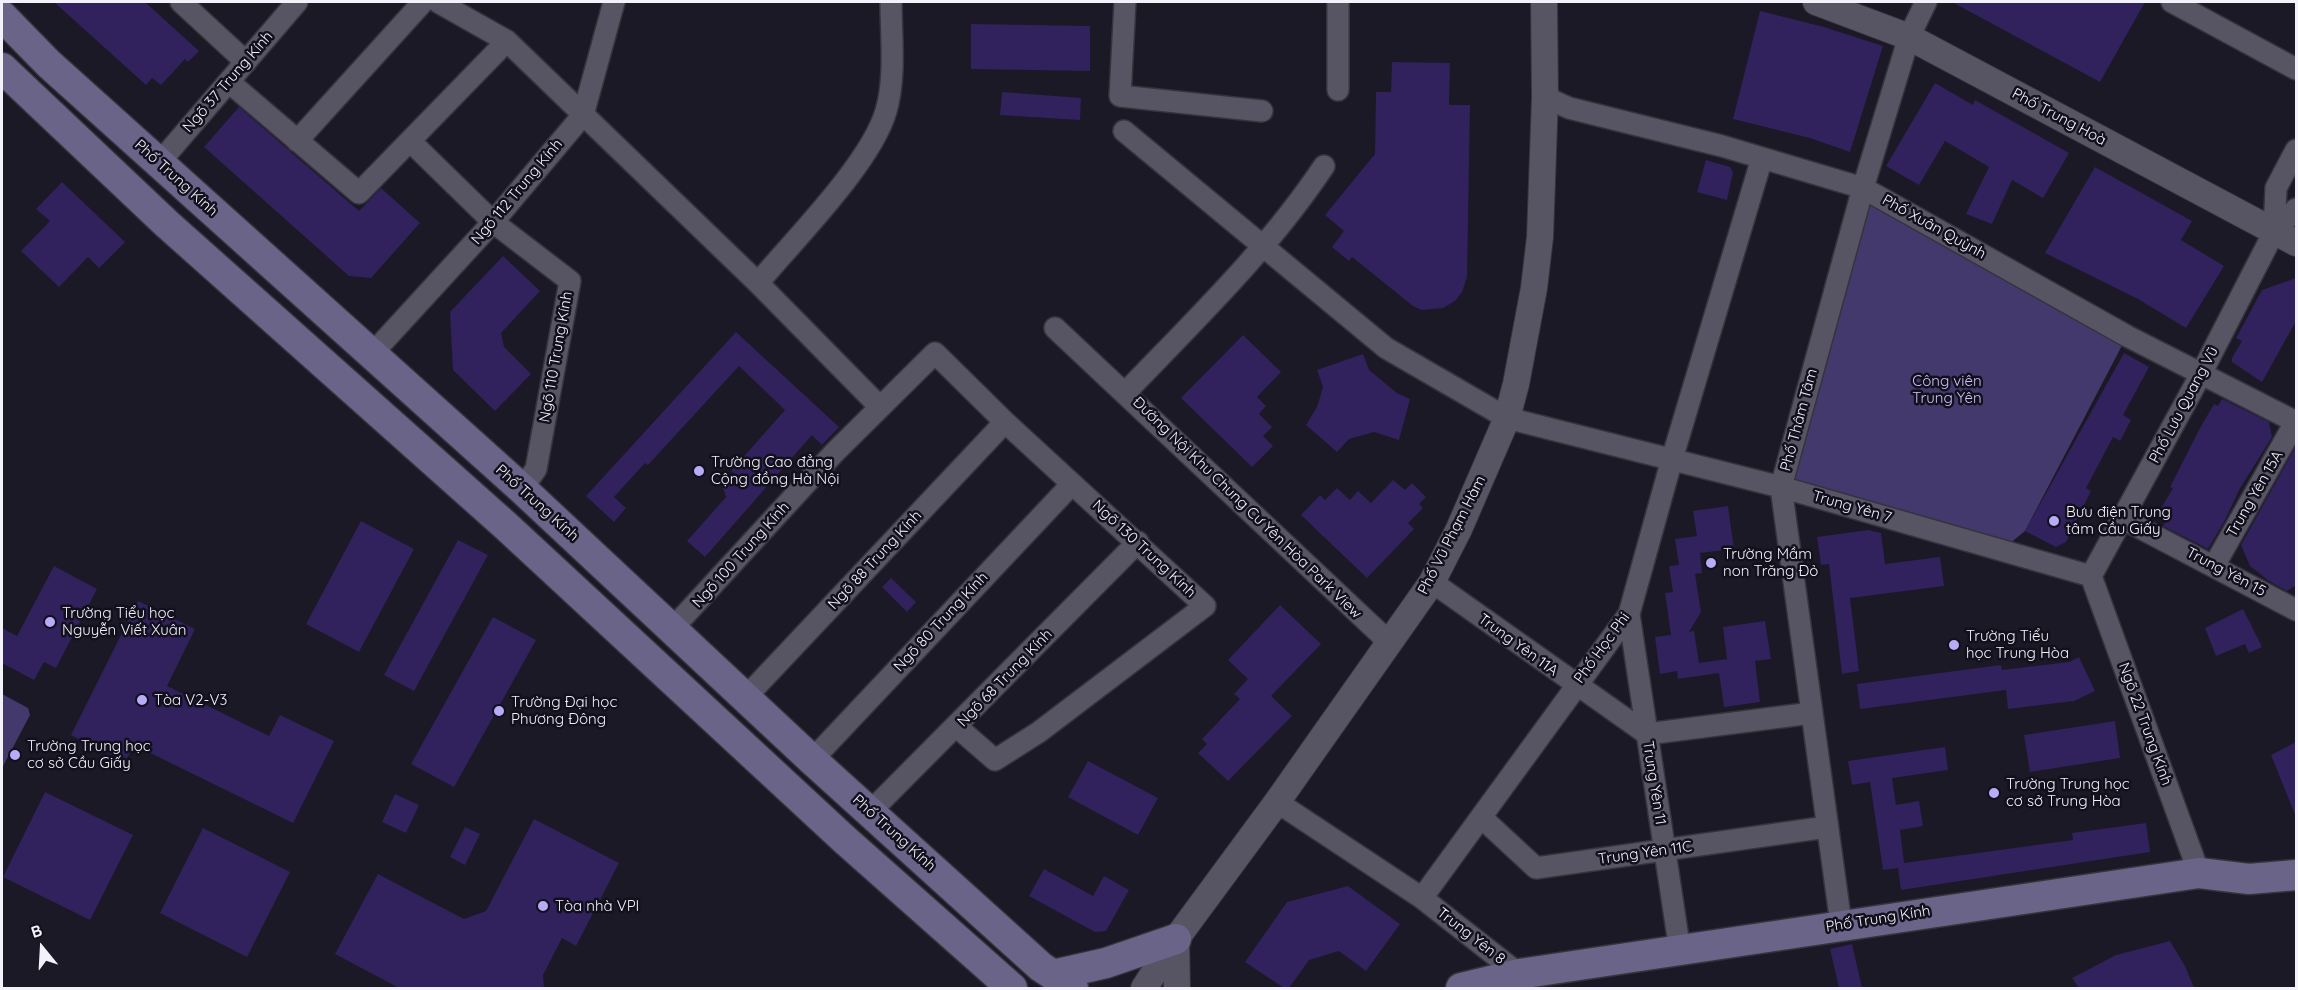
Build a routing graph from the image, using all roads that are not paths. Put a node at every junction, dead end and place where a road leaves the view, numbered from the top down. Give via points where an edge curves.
1 (181, 2) edge
2 (297, 2) edge
3 (423, 2) edge
4 (438, 2) edge
5 (614, 2) edge
6 (891, 2) edge
7 (1125, 2) edge
8 (1338, 2) edge
9 (1544, 2) edge
10 (1816, 2) edge
11 (1926, 2) edge
12 (2172, 2) edge
13 (6, 14) edge
14 (1909, 37) junction
15 (507, 41) junction
16 (246, 62) junction
17 (2, 69) edge
18 (2296, 69) edge
19 (229, 82) junction
20 (1338, 90) dead end
21 (1545, 97) junction
22 (1262, 111) dead end
23 (583, 114) junction
24 (1124, 131) dead end
25 (297, 141) junction
26 (410, 141) junction
27 (2296, 150) edge
28 (1762, 158) junction
29 (159, 163) junction
30 (1324, 166) dead end
31 (1863, 188) junction
32 (2296, 209) edge
33 (493, 222) junction
34 (2285, 238) edge
35 (1264, 248) junction
36 (758, 283) junction
37 (1055, 328) dead end
38 (935, 353) joint
39 (370, 355) junction
40 (2201, 374) junction
41 (1126, 392) junction
42 (880, 407) junction
43 (1507, 418) junction
44 (1005, 422) junction
45 (2296, 422) edge
46 (1672, 459) junction
47 (1072, 484) junction
48 (1781, 487) junction
49 (522, 489) junction
50 (2123, 519) junction
51 (1138, 542) junction
52 (2214, 566) junction
53 (2091, 576) junction
54 (1432, 582) junction
55 (2296, 610) edge
56 (1629, 614) junction
57 (672, 629) junction
58 (1390, 643) junction
59 (1575, 686) junction
60 (745, 698) junction
61 (1812, 713) junction
62 (957, 727) junction
63 (1647, 734) junction
64 (812, 760) junction
65 (1277, 802) junction
66 (870, 812) junction
67 (1482, 818) junction
68 (1827, 826) junction
69 (1664, 850) junction
70 (2199, 873) junction
71 (2296, 874) edge
72 (1422, 898) junction
73 (1841, 924) junction
74 (1176, 939) junction
75 (1680, 951) junction
76 (1519, 974) junction
77 (1063, 982) edge
78 (1012, 988) edge
79 (1144, 988) edge
80 (1177, 988) edge
81 (1461, 988) edge

1 - 16 street
2 - 16 street, Ngõ 37 Trung Kính
3 - 25 street
4 - 15 street
5 - 23 street, Ngõ 112 Trung Kính
6 - 36 street via 892,58 886,111 861,161
7 - 22 street via 1120,96
8 - 20 street
9 - 21 street, Phố Vũ Phạm Hàm
10 - 14 street, Phố Trung Hoà
11 - 14 street, Phố Thâm Tâm
12 - 18 street
13 - 29 main road, Phố Trung Kính via 49,63
14 - 31 street, Phố Thâm Tâm
14 - 34 street, Phố Trung Hoà
15 - 23 street
15 - 26 street
16 - 19 street, Ngõ 37 Trung Kính
17 - 78 main road via 167,224 480,502 845,840
19 - 25 street
19 - 29 street, Ngõ 37 Trung Kính
21 - 28 street, Phố Xuân Quỳnh via 1569,108
21 - 43 street, Phố Vũ Phạm Hàm via 1540,237 1532,299
23 - 33 street, Ngõ 112 Trung Kính
23 - 36 street
24 - 35 street
25 - 26 street via 359,193
26 - 33 street
27 - 34 street, Phố Lưu Quang Vũ via 2276,188
28 - 31 street, Phố Xuân Quỳnh
28 - 46 street, Phố Học Phi
29 - 39 main road, Phố Trung Kính
30 - 35 street, Đường Nội Khu Chung Cư Yên Hòa Park View
31 - 40 street, Phố Xuân Quỳnh
31 - 48 street, Phố Thâm Tâm
32 - 34 street, Phố Lưu Quang Vũ
33 - 39 street, Ngõ 112 Trung Kính
33 - 49 street, Ngõ 110 Trung Kính via 570,280 536,469
34 - 40 street, Phố Lưu Quang Vũ
35 - 41 street, Đường Nội Khu Chung Cư Yên Hòa Park View
35 - 43 street via 1386,348
36 - 42 street
37 - 41 street
38 - 42 street, Ngõ 100 Trung Kính
38 - 44 street, Ngõ 130 Trung Kính
39 - 49 main road, Phố Trung Kính
40 - 45 street, Phố Xuân Quỳnh
40 - 50 street, Phố Lưu Quang Vũ
41 - 58 street, Đường Nội Khu Chung Cư Yên Hòa Park View
42 - 57 street, Ngõ 100 Trung Kính
43 - 46 street, Trung Yên 7
43 - 54 street, Phố Vũ Phạm Hàm
44 - 47 street, Ngõ 130 Trung Kính
44 - 60 street, Ngõ 88 Trung Kính
45 - 52 street, Trung Yên 15A
46 - 48 street, Trung Yên 7
46 - 56 street, Phố Học Phi
47 - 51 street, Ngõ 130 Trung Kính
47 - 64 street, Ngõ 80 Trung Kính
48 - 53 street, Trung Yên 7
48 - 61 street, Phố Thâm Tâm
49 - 57 main road, Phố Trung Kính
50 - 52 street, Trung Yên 15
50 - 53 street, Phố Lưu Quang Vũ
51 - 62 street, Ngõ 68 Trung Kính
51 - 62 street, Ngõ 130 Trung Kính via 1205,606 1039,732 995,760
52 - 55 street, Trung Yên 15
53 - 70 street, Ngõ 22 Trung Kính
54 - 58 street, Phố Vũ Phạm Hàm
54 - 59 street, Trung Yên 11A
56 - 59 street, Phố Học Phi
56 - 63 street, Trung Yên 11
57 - 60 main road, Phố Trung Kính
58 - 65 street, Phố Vũ Phạm Hàm
59 - 63 street, Trung Yên 11A
59 - 67 street, Phố Học Phi
60 - 64 main road, Phố Trung Kính
61 - 63 street
61 - 68 street, Phố Thâm Tâm
62 - 66 street, Ngõ 68 Trung Kính
63 - 69 street, Trung Yên 11
64 - 66 main road, Phố Trung Kính
65 - 72 street
65 - 74 street, Phố Vũ Phạm Hàm
66 - 77 main road, Phố Trung Kính
67 - 69 street, Trung Yên 11C via 1536,868
67 - 72 street, Phố Học Phi
68 - 69 street, Trung Yên 11C
68 - 73 street, Phố Thâm Tâm
69 - 75 street, Trung Yên 11
70 - 71 main road, Phố Trung Kính via 2249,879
70 - 73 main road, Phố Trung Kính
72 - 76 street, Trung Yên 8
73 - 75 main road, Phố Trung Kính
74 - 77 main road
74 - 79 street, Phố Vũ Phạm Hàm
74 - 80 street
75 - 76 main road, Phố Trung Kính
76 - 81 main road, Phố Trung Kính

